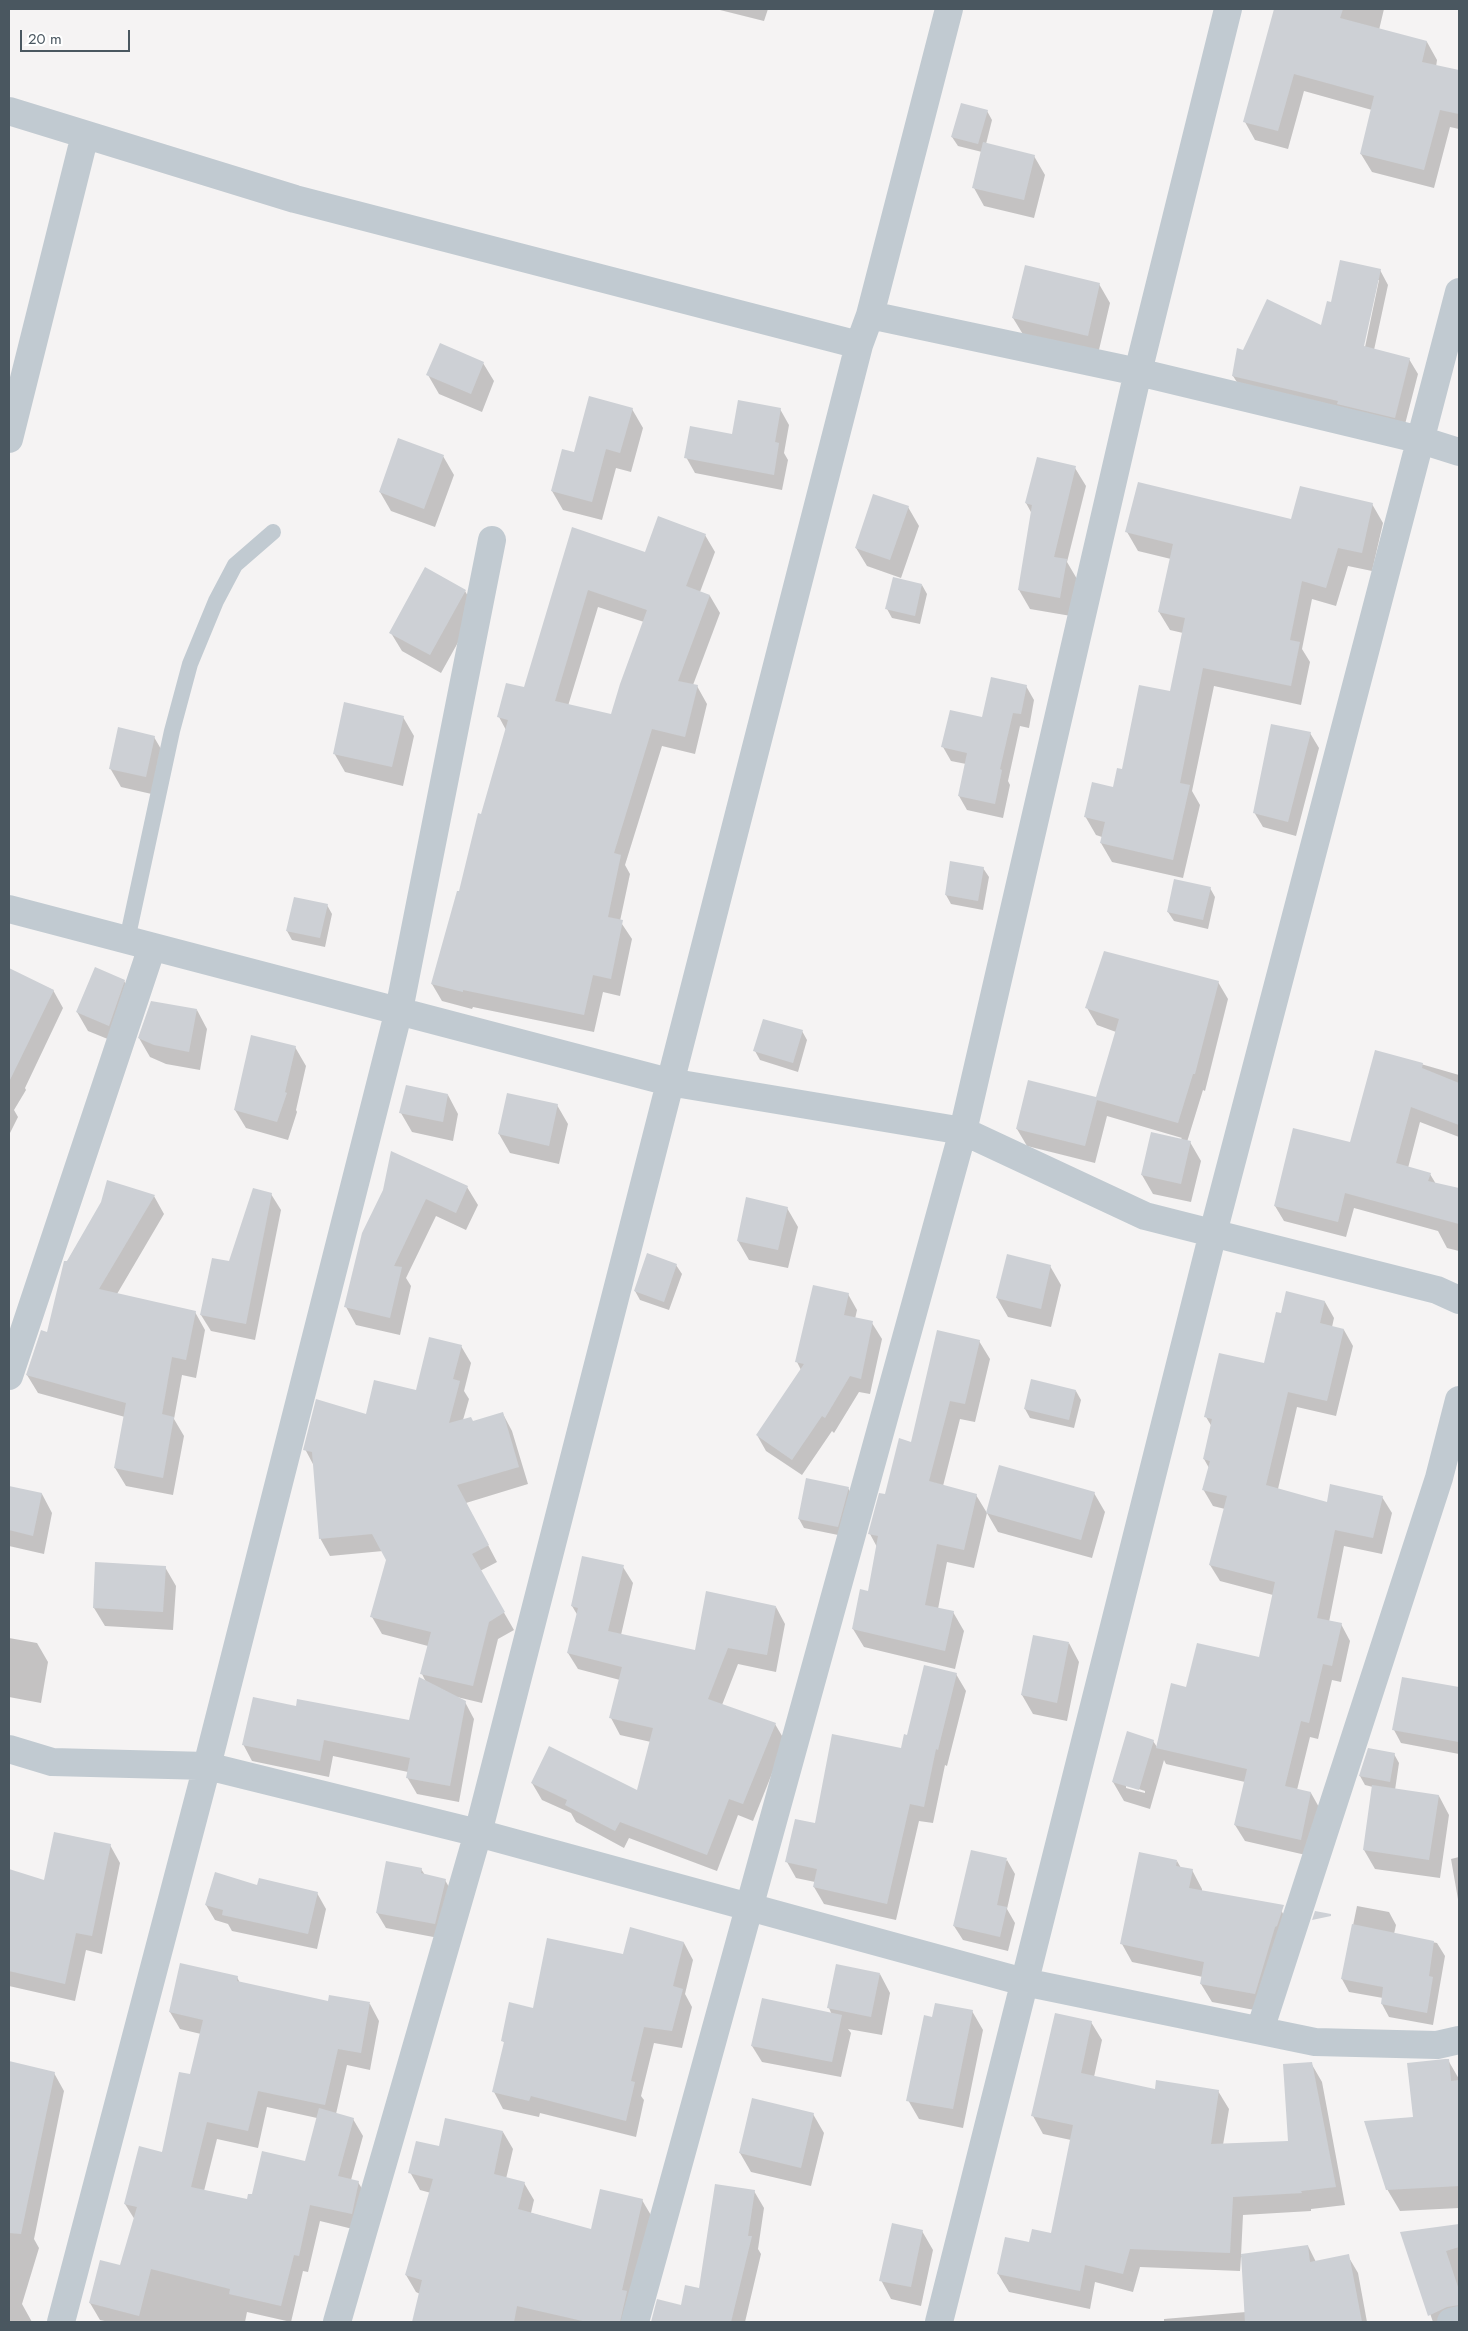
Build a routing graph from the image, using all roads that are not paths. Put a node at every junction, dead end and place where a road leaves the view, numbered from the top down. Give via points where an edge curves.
1 (949, 9) edge
2 (1228, 9) edge
3 (9, 111) edge
4 (85, 135) junction
5 (1459, 292) edge
6 (870, 315) junction
7 (859, 345) junction
8 (1138, 372) junction
9 (9, 439) edge
10 (1421, 440) junction
11 (1459, 452) edge
12 (273, 532) dead end
13 (492, 540) dead end
14 (9, 909) edge
15 (140, 944) junction
16 (399, 1010) junction
17 (669, 1082) junction
18 (963, 1132) junction
19 (1213, 1233) junction
20 (1459, 1300) edge
21 (9, 1376) edge
22 (1459, 1400) edge
23 (9, 1749) edge
24 (207, 1766) junction
25 (478, 1834) junction
26 (750, 1908) junction
27 (1024, 1982) junction
28 (1260, 2030) junction
29 (1459, 2040) edge
30 (1459, 2320) edge
31 (61, 2322) edge
32 (337, 2322) edge
33 (635, 2322) edge
34 (939, 2322) edge
35 (1451, 2322) edge

1 - 6 street
2 - 8 street
3 - 4 street
4 - 7 street via 295,199
4 - 9 street
5 - 10 street
6 - 7 street
6 - 8 street
7 - 17 street
8 - 10 street
8 - 18 street
10 - 11 street
10 - 19 street
12 - 15 lane via 235,565 190,664 172,731
13 - 16 street
14 - 15 street
15 - 16 street
15 - 21 street
16 - 17 street
16 - 24 street
17 - 18 street
17 - 25 street
18 - 19 street via 1145,1216
18 - 26 street
19 - 20 street via 1437,1290
19 - 27 street
22 - 28 street via 1439,1478
23 - 24 street via 52,1762
24 - 25 street
24 - 31 street
25 - 26 street
25 - 32 street
26 - 27 street
26 - 33 street
27 - 28 street
27 - 34 street
28 - 29 street via 1315,2042 1437,2045
30 - 35 street

